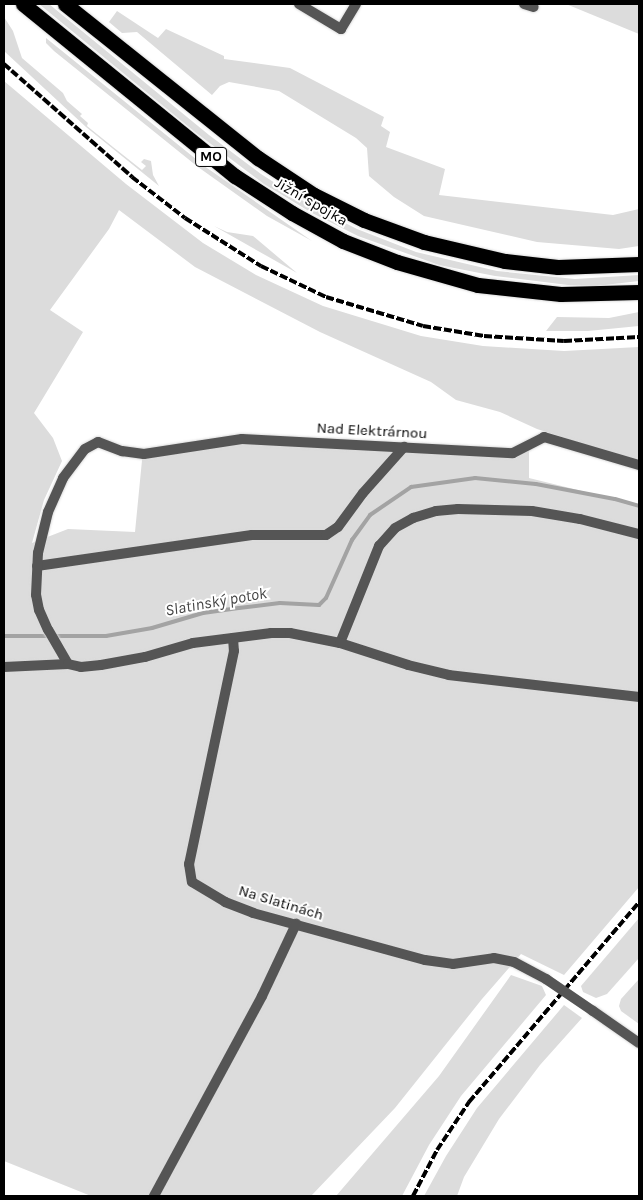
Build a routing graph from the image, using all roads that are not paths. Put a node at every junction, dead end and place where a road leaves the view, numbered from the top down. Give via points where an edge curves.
1 (23, 4) edge
2 (65, 4) edge
3 (299, 4) edge
4 (356, 4) edge
5 (639, 264) edge
6 (639, 292) edge
7 (404, 447) junction
8 (639, 465) edge
9 (639, 534) edge
10 (37, 566) junction
11 (233, 638) junction
12 (340, 643) junction
13 (68, 664) junction
14 (4, 668) edge
15 (639, 697) edge
16 (296, 924) junction
17 (639, 1043) edge
18 (154, 1196) edge

1 - 6 highway, Jižní spojka / MO via 235,176 292,213 344,241 397,262 478,285 562,294
2 - 5 highway, Jižní spojka / MO via 258,158 314,195 364,220 424,242 505,261 558,267
3 - 4 street via 340,29
7 - 8 street, Nad Elektrárnou via 513,453 544,438
7 - 10 street via 338,527 326,535 260,534
7 - 10 street, Nad Elektrárnou via 242,440 144,454 122,451 98,442 85,449 64,478 48,512
9 - 12 street via 580,518 532,512 458,509 413,518 395,528 378,546
10 - 13 street via 37,603
11 - 12 street via 290,633
11 - 13 street via 193,643 124,662 80,667
11 - 16 street, Na Slatinách via 234,651 189,864 192,882 225,902
12 - 15 street via 449,675
13 - 14 street
16 - 17 street, Na Slatinách, bridge via 425,960 453,964 494,958 514,962 546,979
16 - 18 street via 262,996

